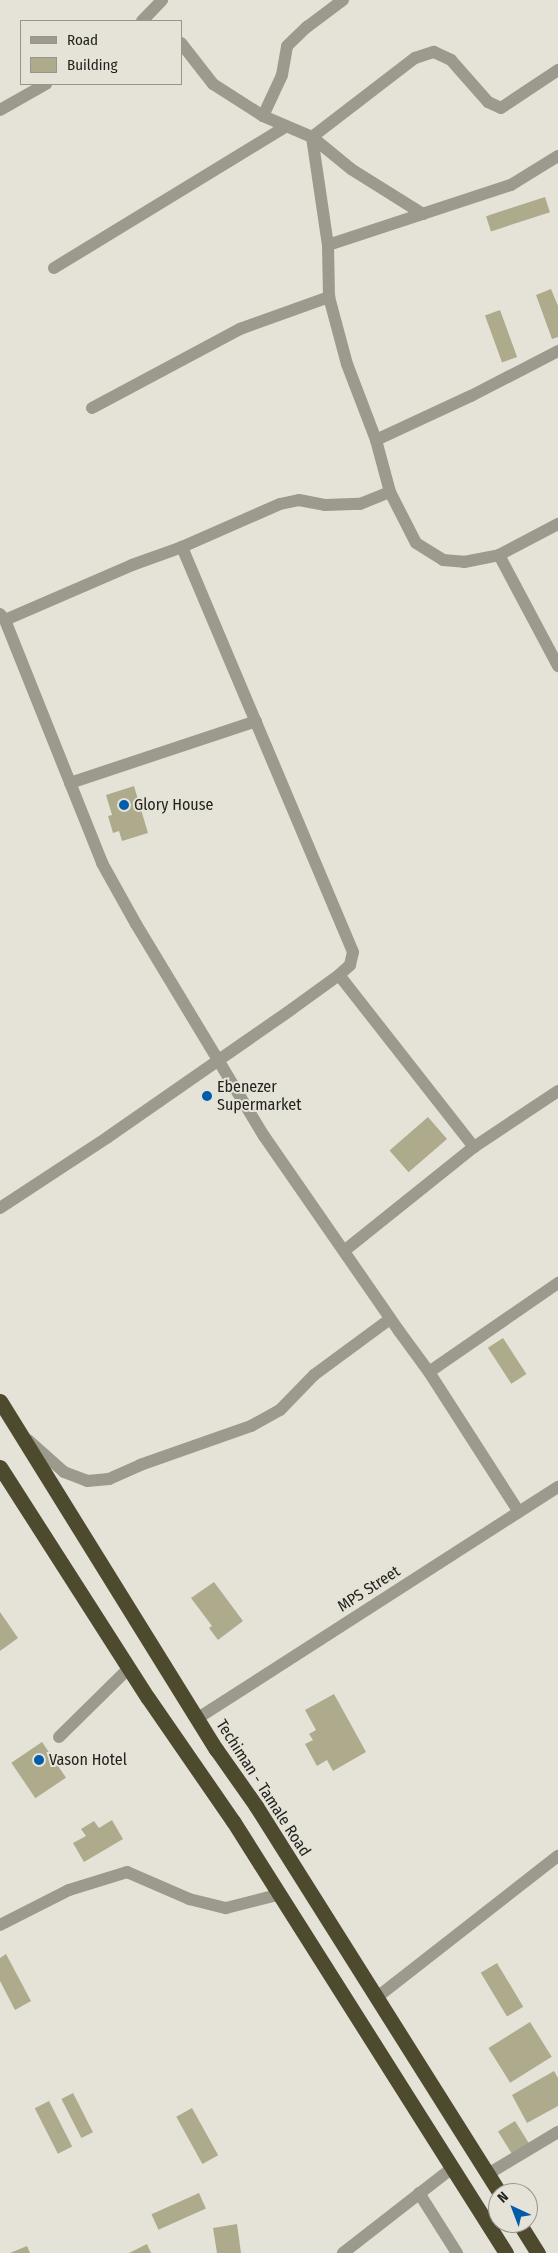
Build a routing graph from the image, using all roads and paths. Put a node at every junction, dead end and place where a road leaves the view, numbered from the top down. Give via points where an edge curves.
1 (162, 0) edge
2 (343, 0) edge
3 (143, 20) edge
4 (182, 43) edge
5 (558, 70) edge
6 (44, 85) edge
7 (0, 110) edge
8 (263, 116) junction
9 (285, 127) junction
10 (312, 137) junction
11 (558, 156) edge
12 (423, 214) junction
13 (328, 245) junction
14 (54, 268) dead end
15 (329, 297) junction
16 (558, 352) edge
17 (92, 408) dead end
18 (376, 440) junction
19 (390, 492) junction
20 (558, 524) edge
21 (182, 547) junction
22 (499, 555) junction
23 (2, 616) edge
24 (558, 666) edge
25 (256, 721) junction
26 (70, 783) junction
27 (339, 975) junction
28 (217, 1059) junction
29 (558, 1091) edge
30 (474, 1147) junction
31 (0, 1208) edge
32 (344, 1251) junction
33 (558, 1283) edge
34 (390, 1319) junction
35 (429, 1372) junction
36 (0, 1401) edge
37 (22, 1434) junction
38 (0, 1466) edge
39 (558, 1487) edge
40 (519, 1512) junction
41 (129, 1668) junction
42 (198, 1718) junction
43 (59, 1737) dead end
44 (558, 1856) edge
45 (278, 1895) junction
46 (0, 1925) edge
47 (376, 1998) junction
48 (558, 2132) edge
49 (452, 2168) junction
50 (488, 2174) junction
51 (494, 2183) edge
52 (420, 2193) junction
53 (525, 2233) edge
54 (344, 2253) edge
55 (458, 2253) edge
56 (506, 2253) edge
57 (538, 2253) edge

1 - 3 street
2 - 8 street via 287,46 282,74
4 - 8 street via 213,84
5 - 10 street via 501,108 488,102 451,60 434,52 415,58
6 - 7 street
8 - 9 street
9 - 10 street
9 - 14 street
10 - 12 street via 351,169
10 - 13 street
11 - 12 street via 511,185
12 - 13 street
13 - 15 street
15 - 17 street via 240,329
15 - 18 street via 347,364
16 - 18 street
18 - 19 street
19 - 21 street via 360,504 325,505 299,500 280,504
19 - 22 street via 416,543 443,560 464,562
20 - 22 street
21 - 23 street
21 - 25 street
22 - 24 street
23 - 26 street
25 - 26 street
25 - 27 street via 353,952 350,965
26 - 28 street via 102,863
27 - 28 street
27 - 30 street
28 - 31 street via 108,1137
28 - 32 street via 264,1136
29 - 30 street
30 - 32 street
32 - 34 street
33 - 35 street
34 - 35 street
34 - 37 street via 314,1375 280,1410 251,1426 108,1479 87,1480 64,1472
35 - 40 street
36 - 37 highway, Techiman - Tamale Road
37 - 42 highway, Techiman - Tamale Road
38 - 41 highway
39 - 40 street, MPS Street
40 - 42 street, MPS Street
41 - 43 street
41 - 45 highway via 233,1821
42 - 47 highway, Techiman - Tamale Road
44 - 47 street
45 - 46 street via 226,1908 189,1899 127,1872 69,1890
45 - 49 highway
47 - 50 highway, Techiman - Tamale Road
48 - 50 street
49 - 52 street
49 - 56 highway
50 - 51 highway, Techiman - Tamale Road
52 - 54 street
52 - 55 street
53 - 57 highway

